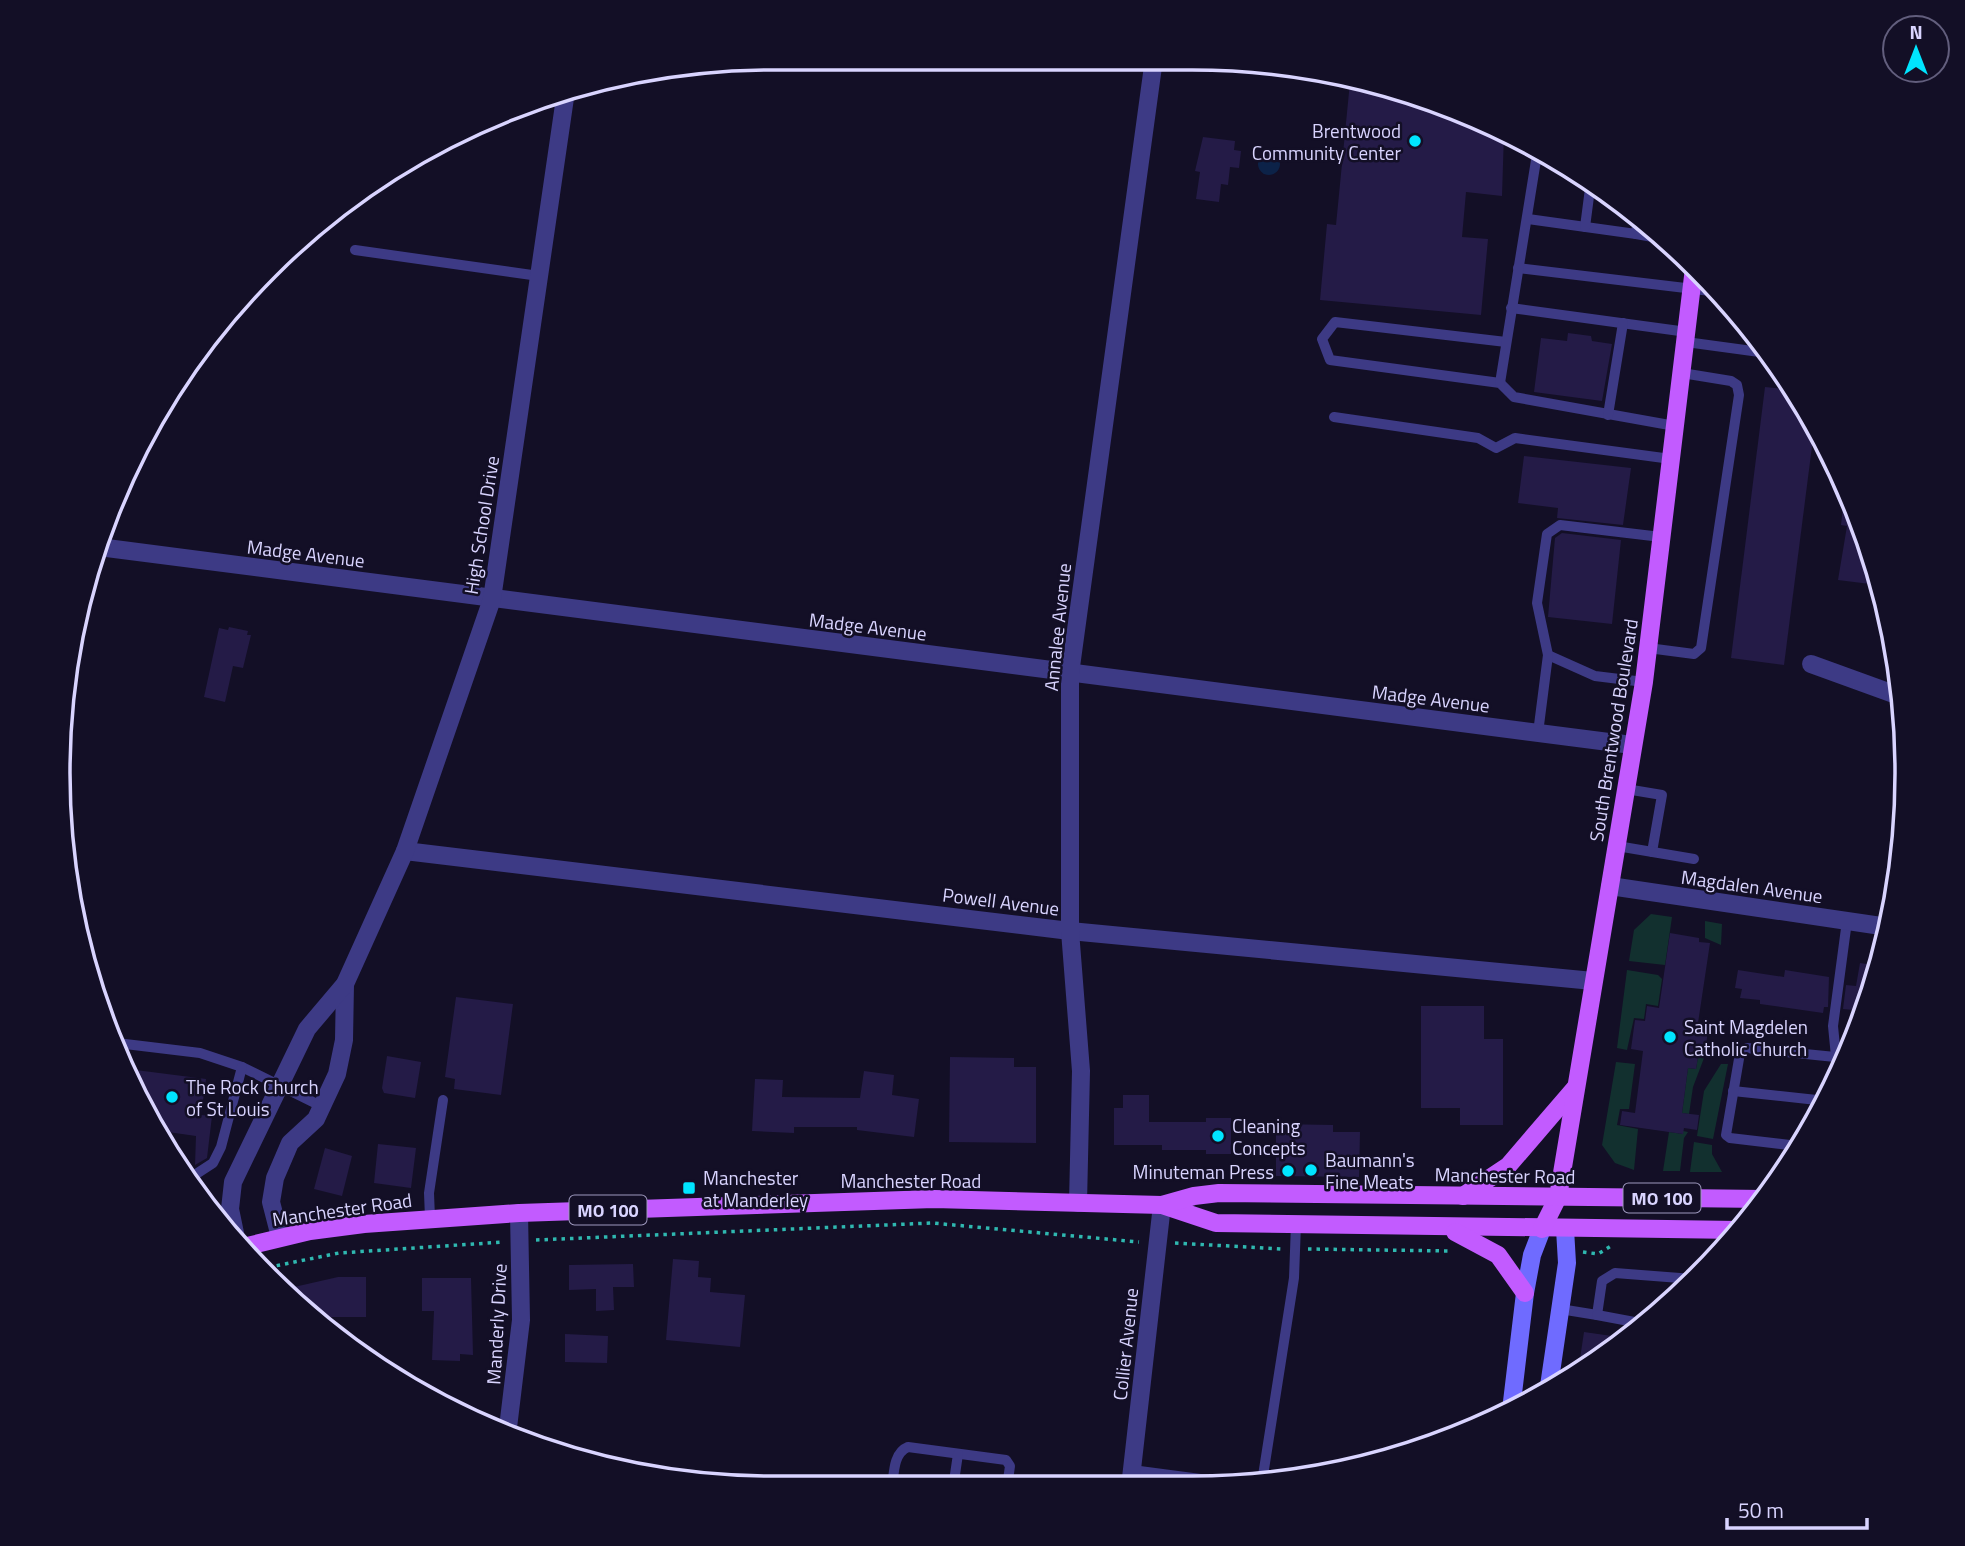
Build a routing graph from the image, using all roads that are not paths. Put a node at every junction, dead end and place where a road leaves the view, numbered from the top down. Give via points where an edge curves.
1 (1152, 70) edge
2 (564, 102) edge
3 (1536, 160) edge
4 (1589, 193) edge
5 (1528, 219) junction
6 (1585, 227) junction
7 (1637, 228) edge
8 (1636, 234) junction
9 (1646, 236) edge
10 (355, 250) dead end
11 (1518, 268) junction
12 (538, 276) junction
13 (1693, 280) edge
14 (1692, 288) junction
15 (1702, 289) edge
16 (1511, 308) junction
17 (1623, 323) junction
18 (1686, 337) junction
19 (1506, 342) junction
20 (1754, 350) edge
21 (1682, 373) junction
22 (1500, 383) junction
23 (1608, 415) junction
24 (1334, 418) dead end
25 (1675, 426) junction
26 (1671, 459) junction
27 (1661, 537) junction
28 (107, 548) edge
29 (492, 599) junction
30 (1648, 649) junction
31 (1548, 655) junction
32 (1811, 664) dead end
33 (1070, 674) junction
34 (1644, 682) junction
35 (1890, 693) edge
36 (1538, 733) junction
37 (1633, 745) junction
38 (1626, 789) junction
39 (1617, 846) junction
40 (405, 851) junction
41 (1652, 852) junction
42 (1694, 859) dead end
43 (1610, 886) junction
44 (1847, 921) junction
45 (1878, 925) edge
46 (1070, 931) junction
47 (1593, 981) junction
48 (345, 984) junction
49 (125, 1044) edge
50 (1839, 1048) edge
51 (1835, 1056) edge
52 (242, 1067) junction
53 (1577, 1085) junction
54 (280, 1088) junction
55 (1733, 1091) junction
56 (443, 1100) dead end
57 (1814, 1100) edge
58 (323, 1107) junction
59 (1788, 1145) edge
60 (196, 1174) edge
61 (1462, 1196) junction
62 (1558, 1197) junction
63 (1752, 1199) edge
64 (1078, 1203) junction
65 (1162, 1205) junction
66 (519, 1213) junction
67 (430, 1218) junction
68 (233, 1223) edge
69 (1296, 1224) junction
70 (1445, 1228) junction
71 (1542, 1229) junction
72 (1565, 1229) junction
73 (1727, 1230) edge
74 (280, 1237) junction
75 (251, 1245) edge
76 (1681, 1278) edge
77 (1525, 1293) junction
78 (1560, 1309) junction
79 (1597, 1315) junction
80 (1632, 1322) edge
81 (1550, 1378) edge
82 (1512, 1399) edge
83 (512, 1404) junction
84 (501, 1421) edge
85 (509, 1424) edge
86 (958, 1454) junction
87 (1264, 1472) edge
88 (894, 1476) edge
89 (955, 1476) edge
90 (1009, 1476) edge
91 (1131, 1476) edge

1 - 33 street, Annalee Avenue
2 - 12 street, High School Drive
3 - 5 lane
4 - 6 lane
5 - 6 lane
5 - 11 lane
6 - 8 lane
7 - 8 lane
8 - 9 lane
10 - 12 lane
11 - 14 lane
11 - 16 lane
12 - 29 street, High School Drive
13 - 14 main road, South Brentwood Boulevard
14 - 15 lane
14 - 18 main road, South Brentwood Boulevard
16 - 17 lane
16 - 19 lane
17 - 18 lane
17 - 23 lane
18 - 20 lane
18 - 21 main road, South Brentwood Boulevard
19 - 22 lane
19 - 22 lane via 1335,322 1322,339 1330,360
21 - 25 main road, South Brentwood Boulevard
21 - 30 lane via 1731,381 1739,395 1701,648 1694,654
22 - 23 lane via 1514,397
23 - 25 lane
24 - 26 lane via 1478,438 1496,448 1515,438
25 - 26 main road, South Brentwood Boulevard
26 - 27 main road, South Brentwood Boulevard
27 - 30 main road, South Brentwood Boulevard
27 - 31 lane via 1560,525 1547,534 1537,603
28 - 29 street, Madge Avenue
29 - 33 street, Madge Avenue
29 - 40 street, High School Drive
30 - 34 main road, South Brentwood Boulevard
31 - 34 lane via 1595,676
31 - 36 lane
32 - 35 street
33 - 36 street, Madge Avenue
33 - 46 street, Annalee Avenue
34 - 37 main road, South Brentwood Boulevard
36 - 37 street, Madge Avenue
37 - 38 main road, South Brentwood Boulevard
38 - 39 main road, South Brentwood Boulevard
38 - 41 lane via 1662,795
39 - 41 lane
39 - 43 main road, South Brentwood Boulevard
40 - 46 street, Powell Avenue
40 - 48 street, High School Drive
41 - 42 lane
43 - 44 street, Magdalen Avenue
43 - 47 main road, South Brentwood Boulevard
44 - 45 street, Magdalen Avenue
44 - 50 lane via 1833,1026
46 - 47 street, Powell Avenue
46 - 64 street, Annalee Avenue via 1080,1071
47 - 53 main road, South Brentwood Boulevard
48 - 54 street, High School Drive via 307,1029
48 - 58 street, High School Drive via 344,1040
49 - 52 lane via 200,1053
51 - 55 lane via 1746,1048 1740,1053
52 - 54 lane
52 - 60 lane via 221,1147 213,1163
53 - 61 main road via 1508,1166
53 - 62 main road, South Brentwood Boulevard
54 - 58 lane
54 - 68 street, High School Drive via 233,1182
55 - 57 lane
55 - 59 lane via 1726,1135
56 - 67 lane via 429,1193
58 - 74 street, High School Drive via 290,1143 275,1178 271,1202
61 - 62 main road, Manchester Road / MO 100
61 - 65 main road, Manchester Road / MO 100 via 1219,1193
62 - 63 main road, Manchester Road / MO 100
62 - 71 main road, South Brentwood Boulevard
62 - 72 main road, South Brentwood Boulevard
64 - 65 main road, Manchester Road / MO 100
64 - 66 main road, Manchester Road / MO 100 via 914,1199
65 - 69 main road, Manchester Road / MO 100 via 1216,1223
65 - 91 street, Collier Avenue
66 - 67 main road, Manchester Road / MO 100
66 - 83 street, Manderly Drive via 521,1320
67 - 74 main road, Manchester Road / MO 100
69 - 70 main road, Manchester Road / MO 100
69 - 87 lane via 1294,1278
70 - 71 main road, Manchester Road / MO 100
70 - 77 main road via 1498,1255
71 - 72 main road, Manchester Road / MO 100
71 - 77 main road, South Brentwood Boulevard
72 - 73 main road, Manchester Road / MO 100
72 - 78 main road, South Brentwood Boulevard via 1567,1263
74 - 75 main road, Manchester Road / MO 100
76 - 79 lane via 1615,1273 1602,1281
77 - 82 main road, South Brentwood Boulevard
78 - 79 lane
78 - 81 main road, South Brentwood Boulevard
79 - 80 lane
83 - 84 street
83 - 85 street, Manderly Drive
86 - 88 lane via 902,1449
86 - 89 lane
86 - 90 lane via 1006,1460

